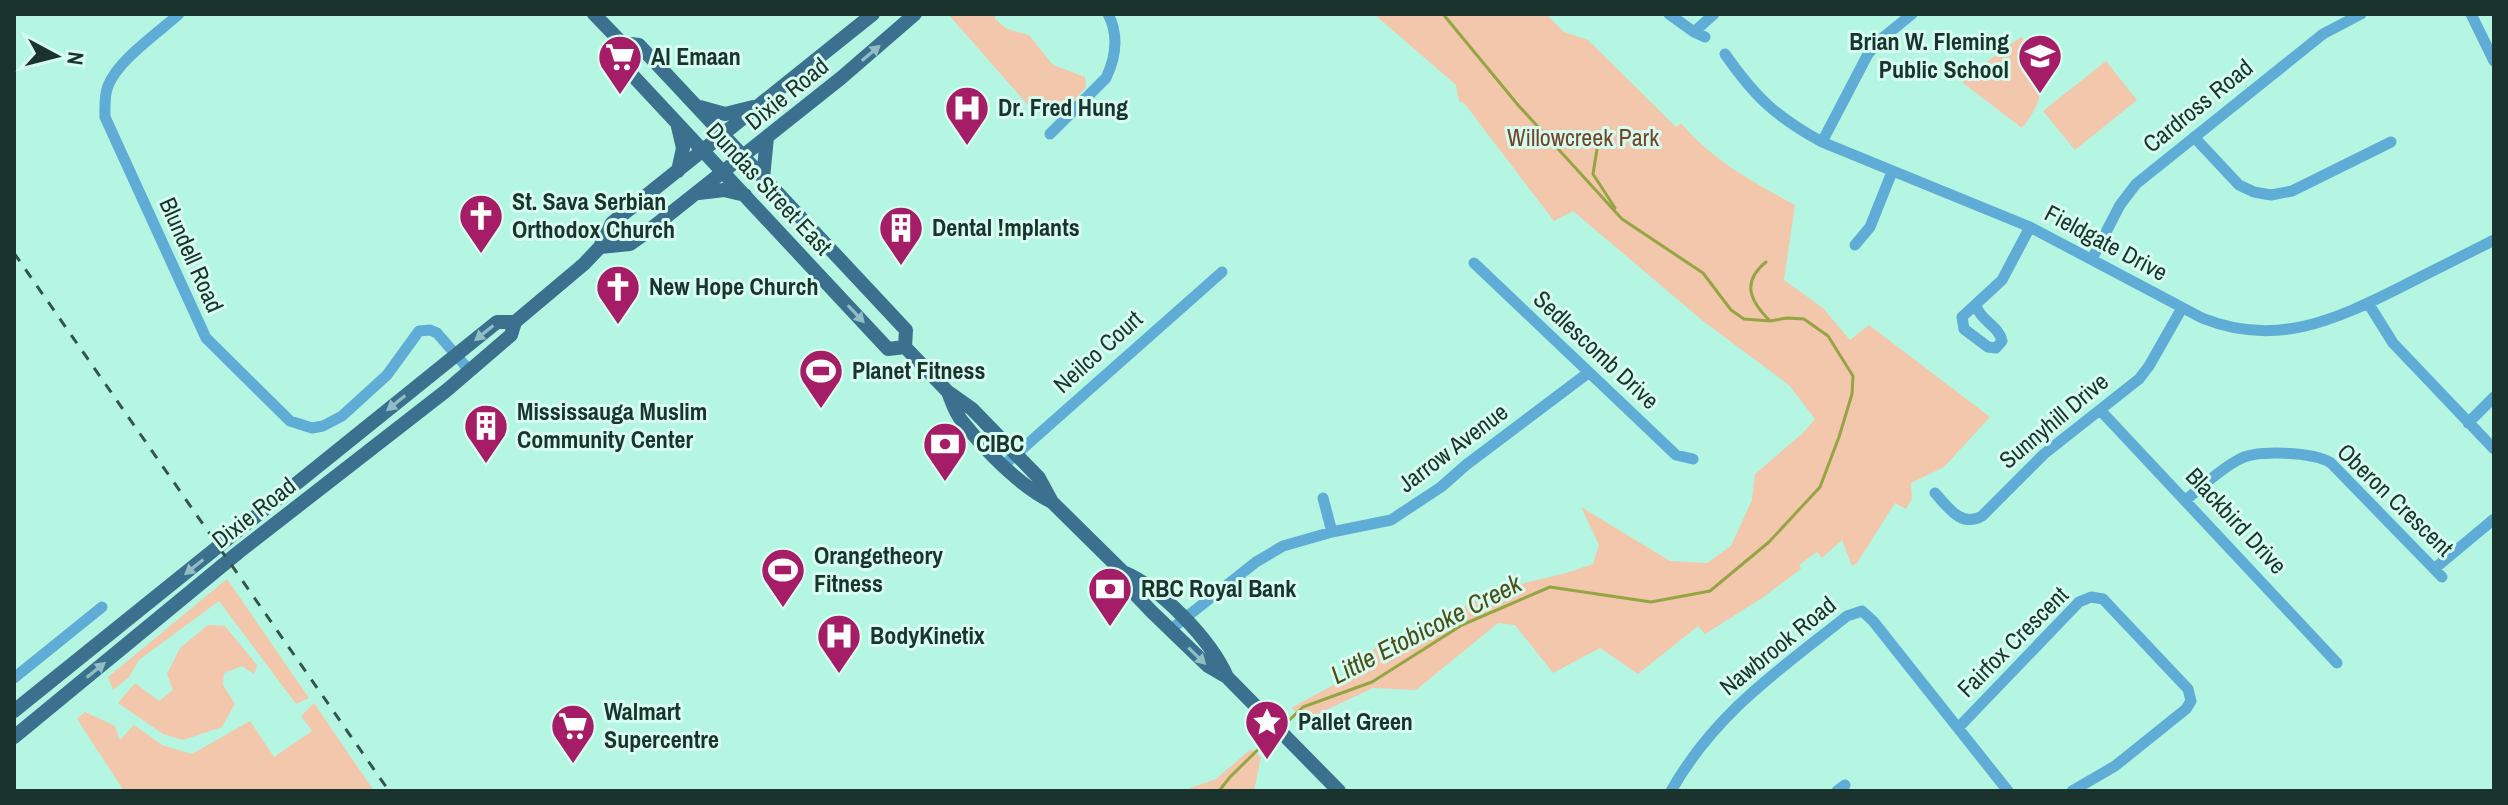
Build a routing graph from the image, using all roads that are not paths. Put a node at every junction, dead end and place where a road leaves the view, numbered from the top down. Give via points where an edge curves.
1 (179, 14) edge
2 (594, 14) edge
3 (873, 14) edge
4 (915, 14) edge
5 (1108, 14) edge
6 (1669, 14) edge
7 (1714, 14) edge
8 (1912, 14) edge
9 (2361, 14) edge
10 (2471, 14) edge
11 (622, 43) junction
12 (1725, 54) dead end
13 (2494, 61) edge
14 (696, 105) junction
15 (758, 106) junction
16 (677, 122) junction
17 (723, 134) junction
18 (1050, 134) dead end
19 (767, 137) junction
20 (2194, 137) junction
21 (1822, 142) junction
22 (2391, 142) dead end
23 (703, 150) junction
24 (744, 157) junction
25 (678, 171) junction
26 (1892, 172) junction
27 (724, 173) junction
28 (763, 178) junction
29 (698, 193) junction
30 (745, 195) junction
31 (2030, 227) junction
32 (2494, 240) edge
33 (1855, 245) dead end
34 (600, 247) junction
35 (2092, 259) junction
36 (1474, 263) dead end
37 (1222, 272) dead end
38 (2368, 303) junction
39 (1976, 306) dead end
40 (2182, 308) junction
41 (515, 322) junction
42 (905, 347) junction
43 (457, 354) junction
44 (469, 370) junction
45 (1588, 373) junction
46 (948, 392) junction
47 (2494, 397) edge
48 (2101, 411) junction
49 (2468, 423) junction
50 (2494, 449) edge
51 (1016, 455) junction
52 (1693, 459) dead end
53 (1004, 465) junction
54 (1935, 493) dead end
55 (1323, 498) dead end
56 (2187, 499) junction
57 (1052, 502) junction
58 (2494, 519) edge
59 (1332, 532) junction
60 (1123, 572) junction
61 (102, 607) dead end
62 (1184, 620) junction
63 (1170, 630) junction
64 (2337, 663) dead end
65 (1227, 677) junction
66 (14, 678) edge
67 (44, 686) junction
68 (56, 703) junction
69 (14, 711) edge
70 (1959, 727) junction
71 (14, 737) edge
72 (1339, 791) edge
73 (1671, 791) edge
74 (2008, 791) edge
75 (2072, 791) edge

1 - 43 street, Blundell Road via 118,68 105,98 105,117 206,338 290,421 312,428 342,416 387,375 419,331 437,333
2 - 11 main road, Dundas Street East
3 - 15 main road, Dixie Road
19 -> 4 main road, Dixie Road
5 - 18 street via 1115,46 1106,78
6 - 7 street via 1700,34
8 - 21 street via 1868,54
9 - 20 street, Cardross Road via 2323,34
10 - 13 street
11 - 14 main road, Dundas Street East via 639,45
11 - 16 main road, Dundas Street East via 621,63
12 - 21 street, Fieldgate Drive via 1778,116
14 - 15 main road via 725,114
14 - 17 main road, Dundas Street East
15 - 17 main road, Dixie Road
16 - 23 main road, Dundas Street East
16 - 25 main road via 683,148
17 - 23 main road, Dixie Road
17 - 24 main road, Dundas Street East
19 - 24 main road, Dixie Road
19 - 28 main road
20 - 22 street via 2236,182 2271,195 2292,191
20 - 35 street, Cardross Road via 2131,190
21 - 26 street, Fieldgate Drive
23 - 25 main road, Dixie Road
23 - 27 main road, Dundas Street East
24 - 27 main road, Dixie Road
24 - 28 main road, Dundas Street East
25 - 34 main road, Dixie Road via 612,223
26 - 31 street, Fieldgate Drive
26 - 33 street via 1870,227
27 - 29 main road, Dixie Road
27 - 30 main road, Dundas Street East
28 - 42 main road, Dundas Street East via 906,330
29 - 30 main road via 724,190
29 - 34 main road, Dixie Road via 630,244
30 -> 42 main road, Dundas Street East via 888,349
31 - 35 street, Fieldgate Drive
31 - 39 street via 2002,280
32 - 38 street, Fieldgate Drive
34 - 41 main road, Dixie Road
35 - 40 street, Fieldgate Drive
36 - 45 street, Sedlescomb Drive
37 - 51 street, Neilco Court
38 - 40 street, Fieldgate Drive via 2318,324 2269,331 2227,327
38 - 49 street via 2393,343
40 - 48 street, Sunnyhill Drive via 2144,373
41 -> 43 main road, Dixie Road via 497,322
41 - 44 main road, Dixie Road via 511,335
42 - 46 main road, Dundas Street East
43 - 44 street, Blundell Road
43 -> 67 main road, Dixie Road
68 -> 44 main road, Dixie Road
45 - 52 street, Sedlescomb Drive via 1676,455
45 - 59 street, Jarrow Avenue via 1391,520
46 - 51 main road, Dundas Street East
46 - 53 main road, Dundas Street East via 960,419
47 - 49 street
48 - 54 street, Sunnyhill Drive via 2044,454 1977,520 1959,518
48 - 56 street, Blackbird Drive
49 - 50 street
51 - 53 street, Neilco Court
51 - 57 main road, Dundas Street East via 1039,478
53 - 57 main road, Dundas Street East via 1030,491
55 - 59 street
56 - 58 street, Oberon Crescent via 2245,456 2316,455 2331,463 2438,573
56 - 64 street, Blackbird Drive
57 - 60 main road, Dundas Street East
59 - 62 street, Jarrow Avenue via 1265,556
60 - 62 main road, Dundas Street East via 1142,580
60 - 63 main road, Dundas Street East via 1132,591
61 - 66 street
62 - 63 street, Jarrow Avenue
62 - 65 main road, Dundas Street East via 1218,657
63 -> 65 main road, Dundas Street East
65 - 72 main road, Dundas Street East
67 - 68 main road
67 - 69 main road, Dixie Road
68 - 71 main road, Dixie Road
70 - 73 street, Nawbrook Road via 1867,614 1856,611 1734,708 1689,759
70 - 74 street, Nawbrook Road
70 - 75 street, Fairfox Crescent via 2079,602 2103,599 2188,689 2191,701 2127,757

